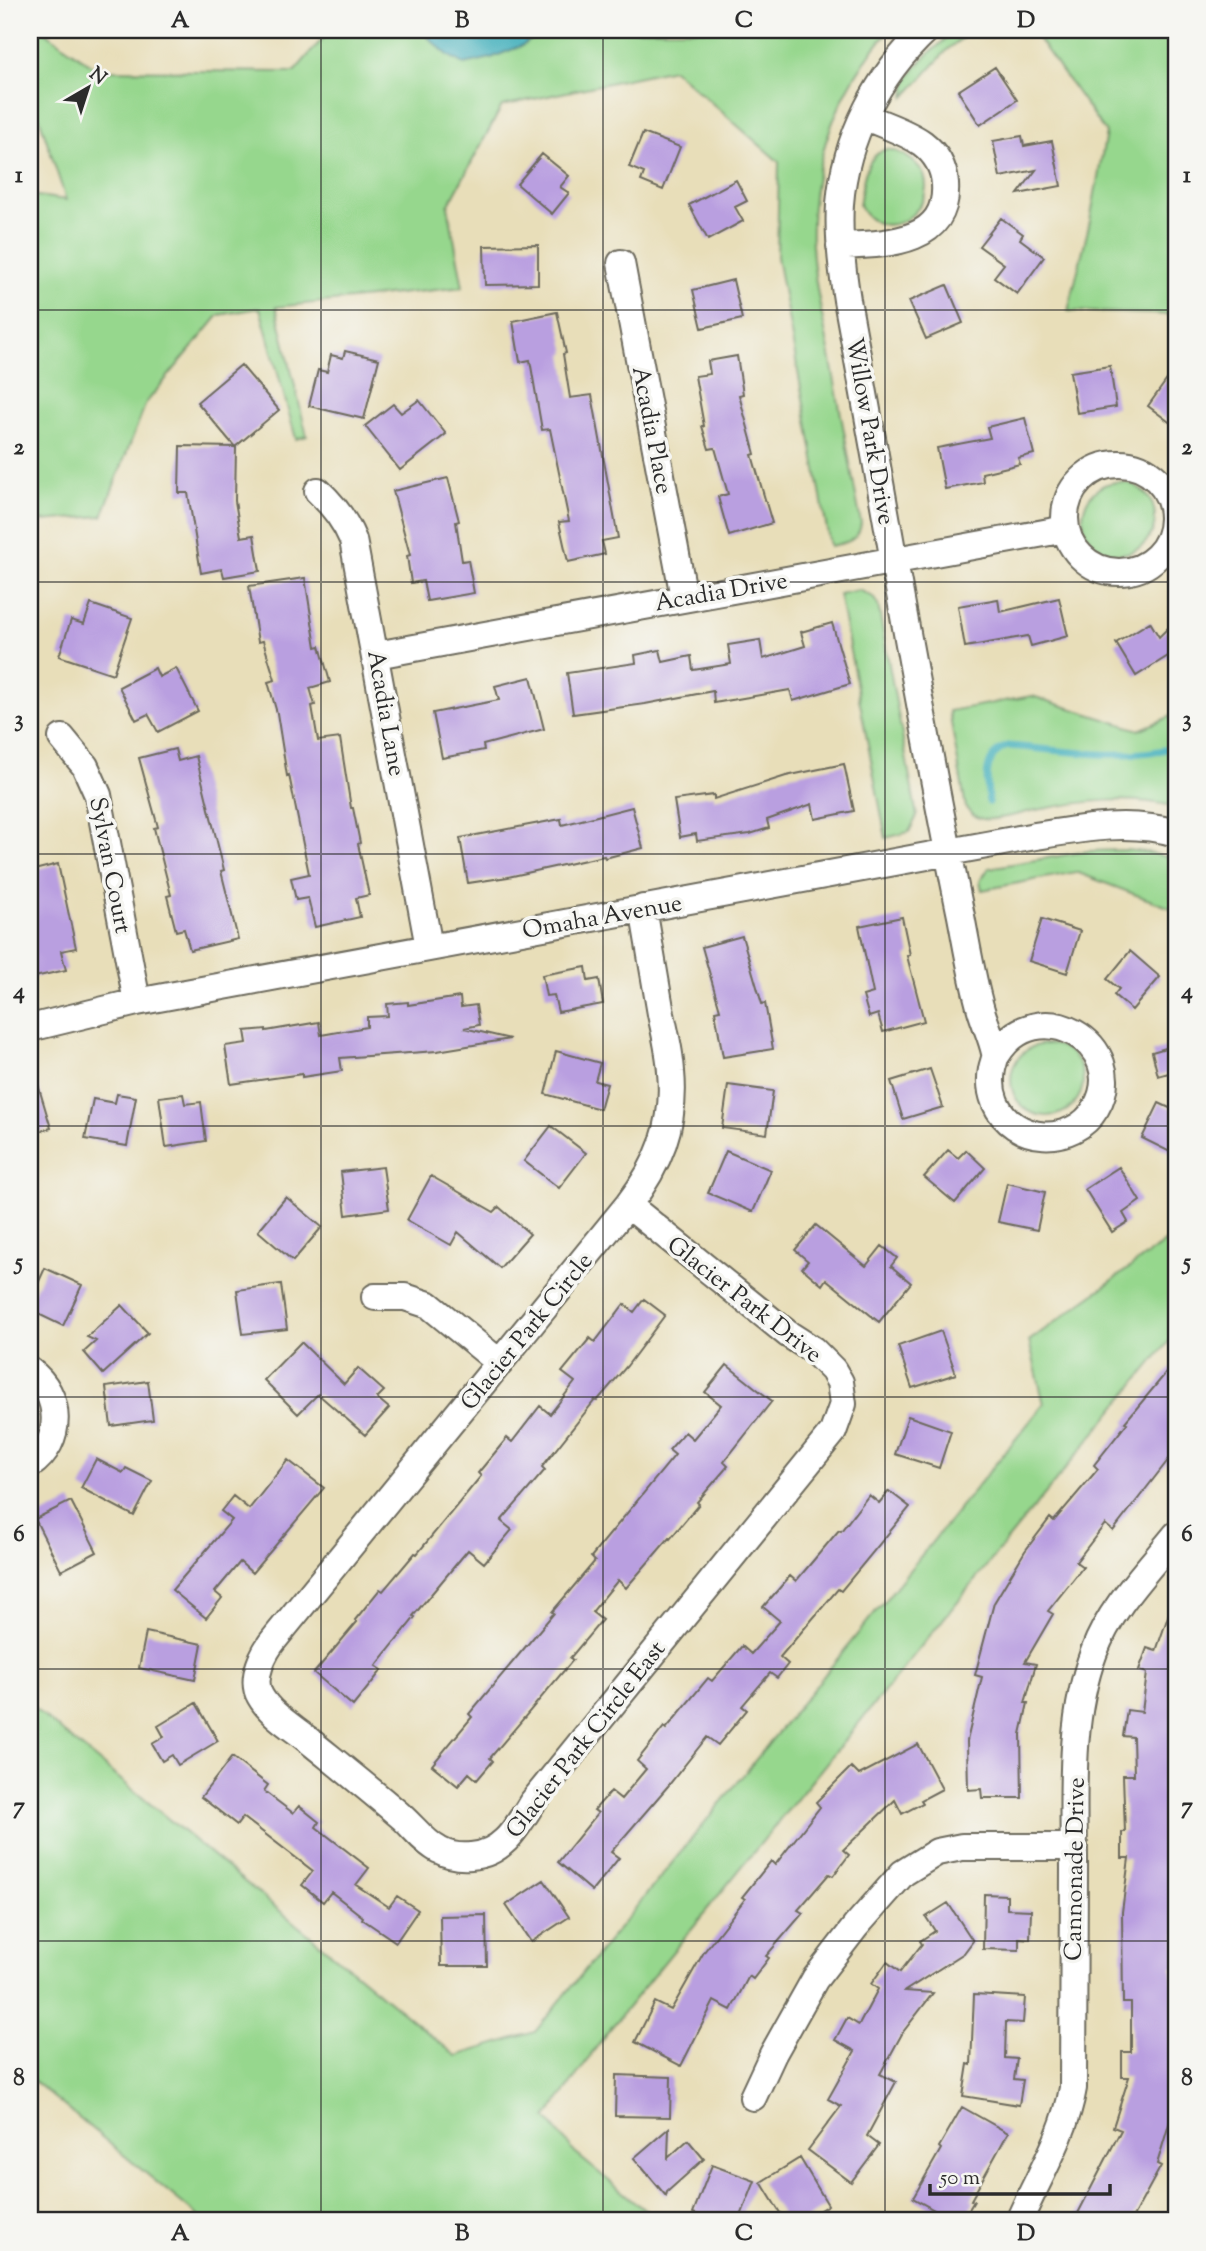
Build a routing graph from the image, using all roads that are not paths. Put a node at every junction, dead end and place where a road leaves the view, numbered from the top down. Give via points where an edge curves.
1 (926, 30) edge
2 (863, 116) junction
3 (840, 246) junction
4 (621, 263) dead end
5 (318, 491) dead end
6 (1066, 529) junction
7 (894, 559) junction
8 (684, 597) junction
9 (376, 655) junction
10 (62, 738) dead end
11 (1176, 833) edge
12 (948, 852) junction
13 (643, 908) junction
14 (429, 947) junction
15 (137, 1002) junction
16 (30, 1028) edge
17 (996, 1056) junction
18 (628, 1205) junction
19 (375, 1297) dead end
20 (500, 1363) junction
21 (30, 1371) edge
22 (843, 1405) joint
23 (30, 1465) edge
24 (1176, 1535) edge
25 (268, 1706) joint
26 (1074, 1847) junction
27 (752, 2097) dead end
28 (1019, 2221) edge

1 - 2 street, Willow Park Drive via 891,69
2 - 3 street, Willow Park Drive via 842,184
2 - 3 street via 923,144 937,157 945,191 937,217 919,233 893,242
3 - 7 street, Willow Park Drive
4 - 8 street, Acadia Place
5 - 9 street, Acadia Lane via 347,525 353,540
6 - 6 street via 1077,552 1099,568 1137,569 1167,544 1172,505 1161,484 1143,469 1107,465 1085,475 1070,494
6 - 7 street, Acadia Drive
7 - 8 street, Acadia Drive
7 - 12 street, Willow Park Drive
8 - 9 street, Acadia Drive
9 - 14 street, Acadia Lane
10 - 15 street, Sylvan Court via 85,766 98,795
11 - 12 street, Omaha Avenue via 1119,825
12 - 13 street, Omaha Avenue
12 - 17 street, Willow Park Drive via 980,1008
13 - 14 street, Omaha Avenue
13 - 18 street, Glacier Park Circle via 671,1071 671,1104 666,1135 652,1171
14 - 15 street, Omaha Avenue
15 - 16 street, Omaha Avenue
17 - 17 street via 991,1080 996,1103 1020,1129 1043,1136 1067,1133 1095,1110 1102,1068 1093,1048 1078,1033 1058,1025 1037,1025 1017,1033
18 - 20 street, Glacier Park Circle
18 - 22 street, Glacier Park Drive via 825,1360 840,1382
19 - 20 street via 405,1297 429,1305
20 - 25 street, Glacier Park Circle via 267,1647 257,1681 259,1695
21 - 23 street via 46,1387 56,1420 49,1444
22 - 25 street, Glacier Park Circle East via 833,1432 499,1847 473,1856 439,1850
24 - 26 street, Cannonade Drive via 1114,1614 1094,1650 1076,1726
26 - 27 street via 961,1847 937,1852 903,1873 815,1979
26 - 28 street, Cannonade Drive via 1073,2088 1069,2114

